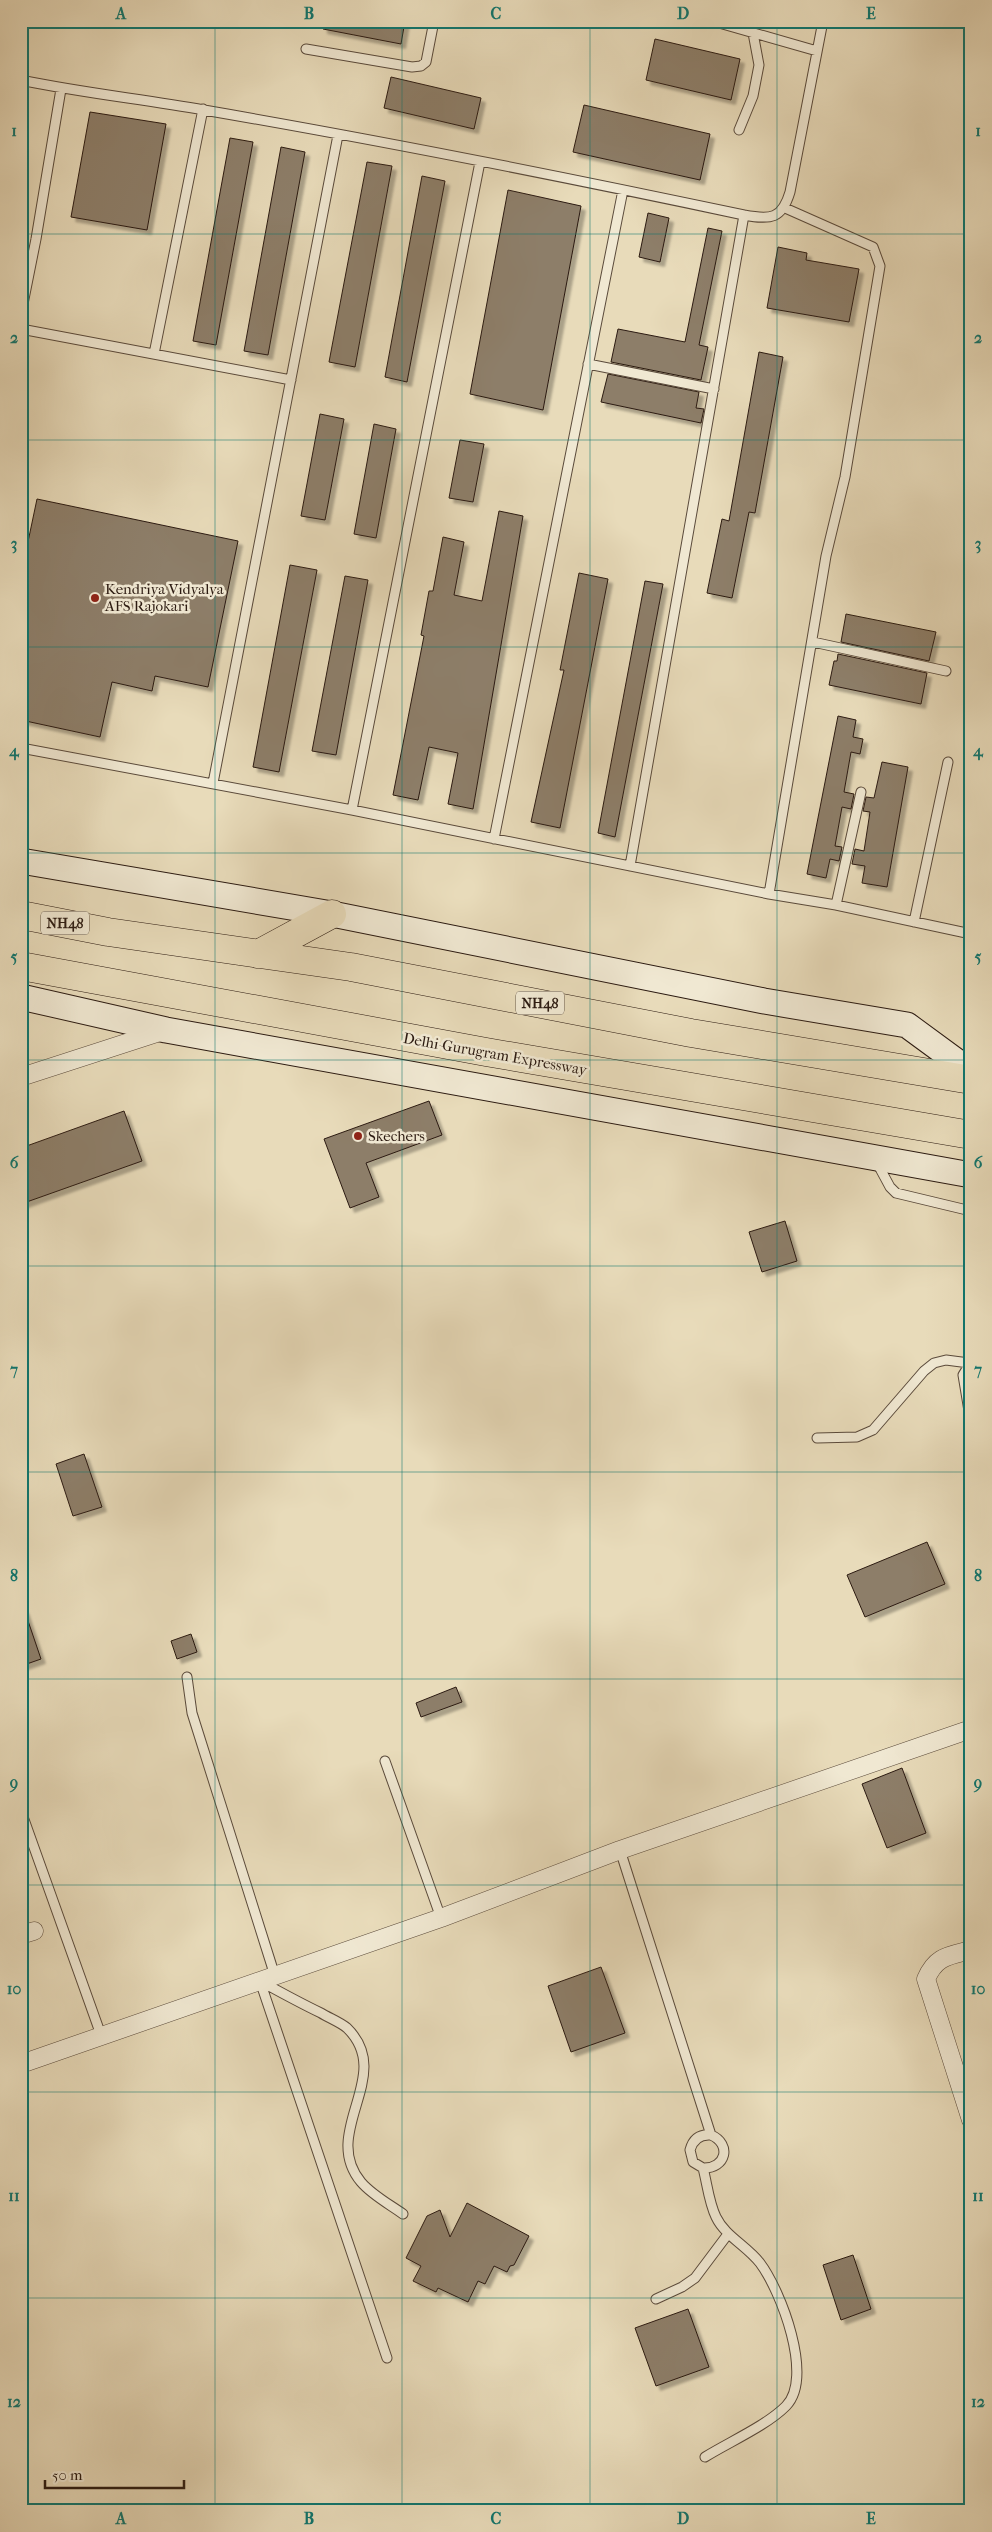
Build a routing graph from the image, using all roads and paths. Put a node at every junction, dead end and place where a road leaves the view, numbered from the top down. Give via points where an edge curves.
1 (434, 21) edge
2 (823, 21) edge
3 (718, 22) edge
4 (753, 33) junction
5 (306, 49) dead end
6 (817, 51) junction
7 (21, 80) edge
8 (61, 89) junction
9 (203, 110) junction
10 (739, 130) dead end
11 (338, 135) junction
12 (480, 162) junction
13 (623, 190) junction
14 (785, 208) junction
15 (744, 215) junction
16 (21, 314) edge
17 (21, 329) edge
18 (154, 354) junction
19 (588, 364) junction
20 (291, 380) junction
21 (714, 389) junction
22 (813, 642) junction
23 (946, 671) dead end
24 (21, 748) edge
25 (948, 762) dead end
26 (213, 784) junction
27 (861, 792) dead end
28 (352, 810) junction
29 (494, 840) junction
30 (21, 861) edge
31 (630, 866) junction
32 (770, 894) junction
33 (836, 905) junction
34 (332, 914) junction
35 (21, 915) edge
36 (914, 922) junction
37 (971, 934) edge
38 (258, 954) junction
39 (21, 966) edge
40 (21, 997) edge
41 (166, 1030) junction
42 (971, 1072) edge
43 (21, 1077) edge
44 (971, 1080) edge
45 (971, 1135) edge
46 (874, 1159) junction
47 (971, 1175) edge
48 (971, 1211) edge
49 (970, 1363) edge
50 (971, 1423) edge
51 (817, 1438) dead end
52 (187, 1678) dead end
53 (971, 1729) edge
54 (385, 1761) dead end
55 (21, 1812) edge
56 (620, 1850) junction
57 (441, 1918) junction
58 (971, 1950) edge
59 (267, 1978) junction
60 (101, 2035) junction
61 (21, 2064) edge
62 (971, 2120) edge
63 (712, 2135) junction
64 (703, 2168) junction
65 (403, 2214) dead end
66 (728, 2234) junction
67 (656, 2299) dead end
68 (387, 2358) dead end
69 (705, 2457) dead end

1 - 5 lane via 426,62 421,66
2 - 6 lane
3 - 4 lane
4 - 6 lane
4 - 10 lane via 759,65 753,96
6 - 14 lane
7 - 8 lane
8 - 9 lane
8 - 16 lane
9 - 11 lane
9 - 18 lane
11 - 12 lane
11 - 20 lane
12 - 13 lane
12 - 28 lane
13 - 15 lane
13 - 19 lane
14 - 15 lane via 774,216
14 - 22 lane via 873,247 880,266 847,468 826,556
15 - 21 lane
17 - 18 lane
18 - 20 lane
19 - 21 lane
19 - 29 lane
20 - 26 lane
21 - 31 lane
22 - 23 lane
22 - 32 lane
24 - 26 lane
25 - 36 lane
26 - 28 lane
27 - 33 lane
28 - 29 lane
29 - 31 lane
30 - 34 main road
31 - 32 lane
32 - 33 lane
33 - 36 lane
34 - 38 highway
34 - 42 main road via 764,1001 907,1025
35 - 38 highway, NH48 via 108,932
36 - 37 lane
38 - 44 highway, NH48 via 351,967 691,1033
39 - 45 highway, Delhi-Gurugram Expressway via 486,1052
40 - 41 main road
41 - 43 street
41 - 46 main road
46 - 47 main road
46 - 48 lane via 896,1193
49 - 50 lane via 963,1375
49 - 51 lane via 946,1360 934,1363 873,1430 857,1437
52 - 59 lane via 192,1713
53 - 56 street
54 - 57 lane
55 - 60 lane
56 - 57 street
56 - 63 lane
57 - 59 street
58 - 62 street via 942,1958 932,1965 926,1978
59 - 60 street
59 - 65 lane via 346,2027 358,2042 364,2073 362,2089 348,2127 346,2149 351,2166 369,2191
59 - 68 lane
60 - 61 street
63 - 64 lane via 722,2142 725,2153 720,2164
63 - 64 lane via 706,2134 695,2140 690,2150 693,2162
64 - 66 lane via 715,2216
66 - 67 lane via 690,2282
66 - 69 lane via 759,2262 768,2275 786,2318 798,2376 795,2392 786,2406

